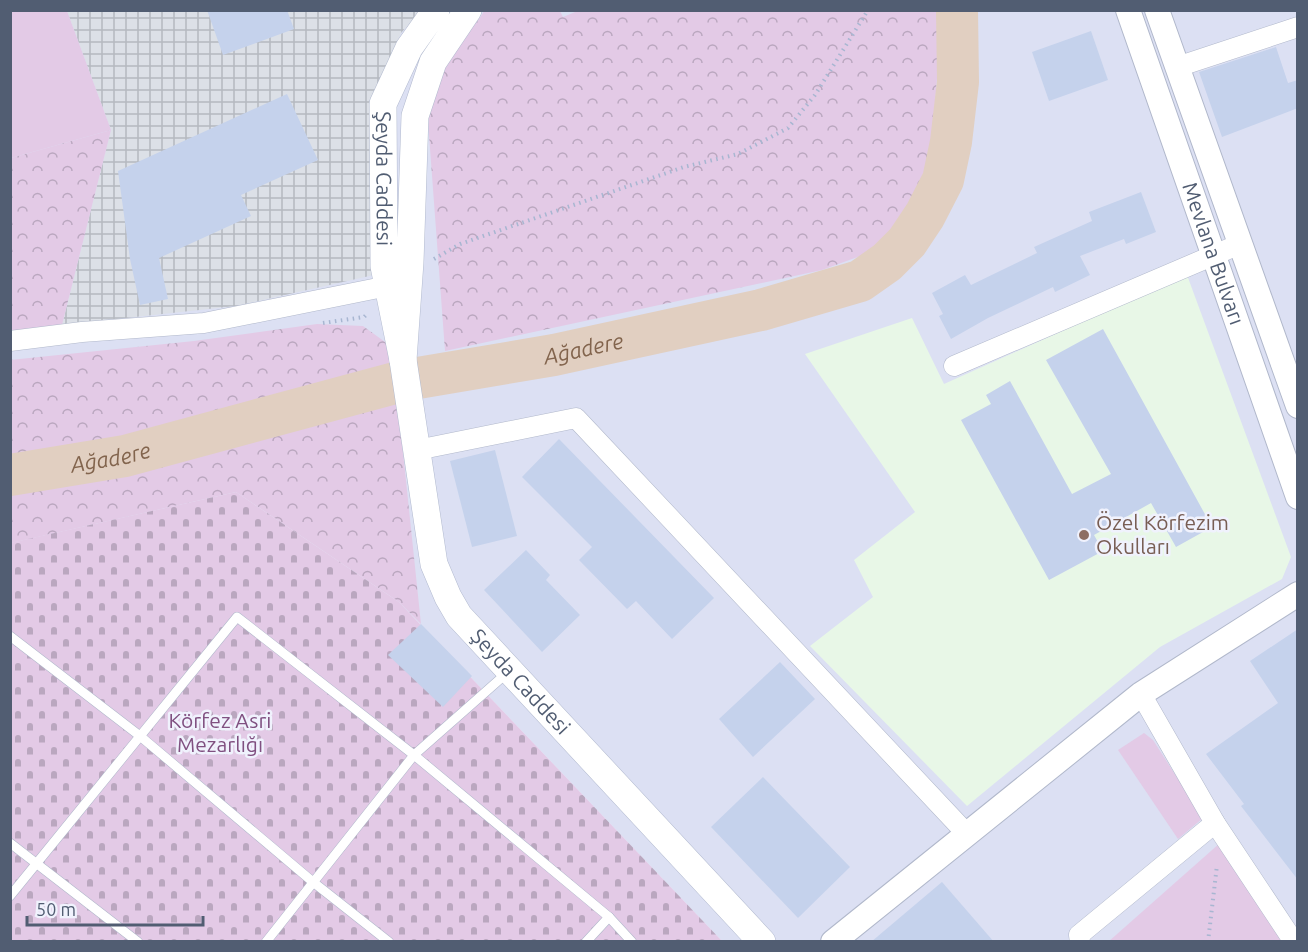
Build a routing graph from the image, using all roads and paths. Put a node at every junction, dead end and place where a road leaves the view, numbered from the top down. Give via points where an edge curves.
1 (436, 10) edge
2 (468, 10) edge
3 (868, 10) edge
4 (1128, 10) edge
5 (1157, 10) edge
6 (1298, 27) edge
7 (1177, 67) junction
8 (1240, 244) junction
9 (1213, 255) junction
10 (399, 281) junction
11 (364, 317) dead end
12 (10, 341) edge
13 (954, 366) dead end
14 (1298, 406) edge
15 (417, 450) junction
16 (1298, 497) edge
17 (1298, 594) edge
18 (10, 636) edge
19 (508, 671) junction
20 (1141, 694) junction
21 (140, 736) junction
22 (414, 755) junction
23 (1215, 823) junction
24 (966, 833) junction
25 (10, 843) edge
26 (37, 863) junction
27 (1217, 864) dead end
28 (313, 882) junction
29 (10, 896) edge
30 (609, 917) junction
31 (138, 942) edge
32 (266, 942) edge
33 (389, 942) edge
34 (586, 942) edge
35 (632, 942) edge
36 (762, 942) edge
37 (833, 942) edge
38 (1080, 942) edge
39 (1208, 942) edge
40 (1294, 942) edge

1 - 10 main road, Şeyda Caddesi via 409,48 383,104 384,266
2 - 10 main road, Şeyda Caddesi via 433,62 415,116
3 - 10 path via 815,94 788,128 738,154 684,167 460,244
4 - 9 street, Mevlana Bulvarı
5 - 7 street, Mevlana Bulvarı
6 - 7 street
7 - 8 street, Mevlana Bulvarı
8 - 9 street
8 - 14 street, Mevlana Bulvarı
9 - 13 street
9 - 16 street, Mevlana Bulvarı
10 - 11 path
10 - 12 street via 204,323
10 - 15 main road, Şeyda Caddesi via 403,360
15 - 19 main road, Şeyda Caddesi via 430,544 440,580 459,616
15 - 24 street via 576,418
17 - 20 street
18 - 21 lane
19 - 22 lane
19 - 36 main road, Şeyda Caddesi
20 - 23 street
20 - 24 street
21 - 22 lane via 237,617
21 - 26 lane
21 - 28 lane
22 - 28 lane
22 - 30 lane
23 - 38 street via 1079,935
23 - 40 street
24 - 37 street
25 - 26 lane
26 - 29 lane
26 - 31 lane
27 - 39 path
28 - 32 lane
28 - 33 lane
30 - 34 lane
30 - 35 lane

